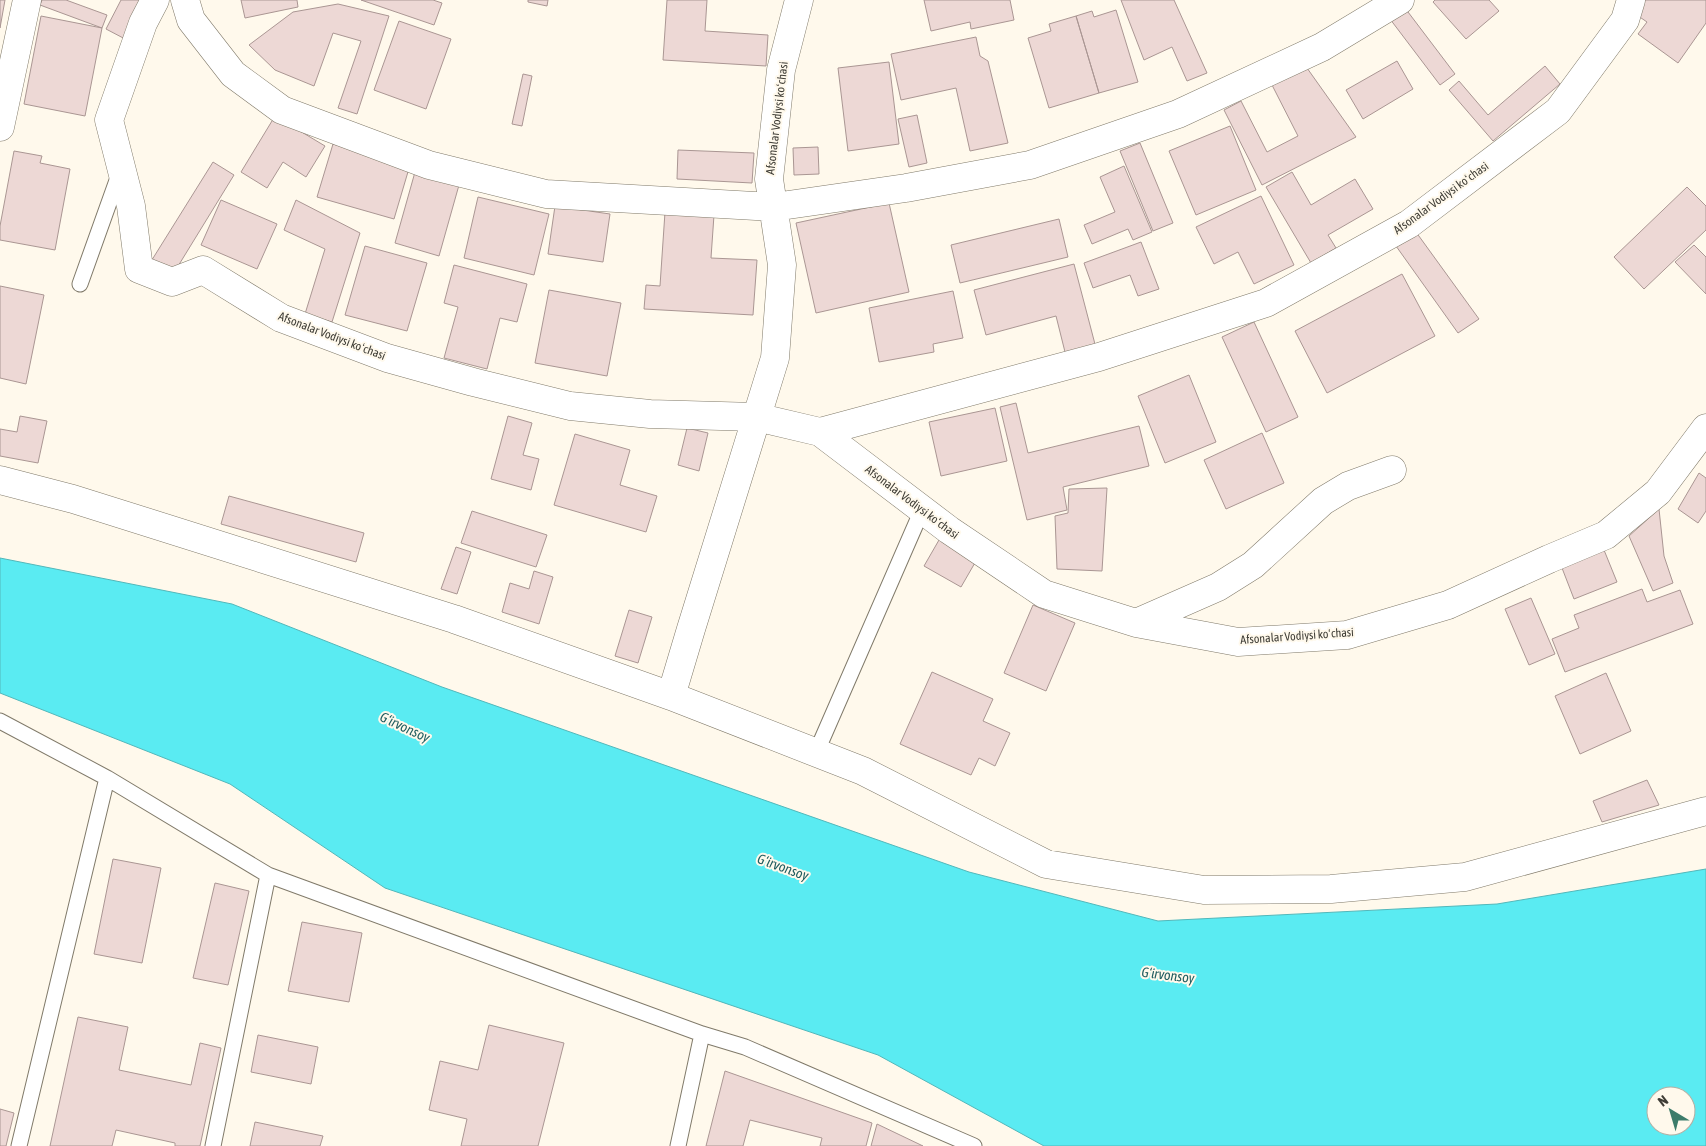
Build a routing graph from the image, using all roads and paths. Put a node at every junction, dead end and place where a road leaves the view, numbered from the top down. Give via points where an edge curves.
1 (27, 0) edge
2 (155, 0) edge
3 (185, 0) edge
4 (799, 0) edge
5 (1400, 0) edge
6 (1631, 0) edge
7 (0, 127) edge
8 (122, 168) junction
9 (774, 207) junction
10 (80, 284) dead end
11 (756, 417) junction
12 (1706, 428) edge
13 (820, 432) junction
14 (1392, 470) dead end
15 (0, 480) edge
16 (922, 510) junction
17 (1136, 623) junction
18 (671, 696) junction
19 (0, 721) edge
20 (816, 753) junction
21 (107, 778) junction
22 (1706, 811) edge
23 (268, 875) junction
24 (702, 1034) junction
25 (19, 1146) edge
26 (213, 1146) edge
27 (678, 1146) edge
28 (974, 1146) edge

1 - 7 street
2 - 8 street, Afsonalar Vodiysi koʻchasi via 143,23 109,120
3 - 9 street via 191,20 233,74 282,110 429,165 546,194
4 - 9 street, Afsonalar Vodiysi koʻchasi via 781,70 770,179
5 - 9 street via 1322,47 1178,114 1030,165 906,188
6 - 13 street, Afsonalar Vodiysi koʻchasi via 1625,20 1558,111 1408,224 1266,303 1099,357
8 - 10 lane
8 - 11 street, Afsonalar Vodiysi koʻchasi via 131,206 139,269 156,276 172,282 203,270 281,318 387,358 570,406 650,414
9 - 11 street, Afsonalar Vodiysi koʻchasi via 782,265 775,358
11 - 13 street, Afsonalar Vodiysi koʻchasi
11 - 18 street, Afsonalar Vodiysi koʻchasi
12 - 17 street, Afsonalar Vodiysi koʻchasi via 1658,492 1606,535 1448,605 1347,635 1238,642
13 - 16 street, Afsonalar Vodiysi koʻchasi
14 - 17 street via 1348,486 1323,501 1253,565 1218,587
15 - 18 street via 83,502 454,619
16 - 17 street, Afsonalar Vodiysi koʻchasi via 1044,594
16 - 20 lane
18 - 20 street
19 - 21 lane
20 - 22 street via 863,771 1046,864 1204,890 1331,889 1465,876
21 - 23 lane
21 - 25 lane
23 - 24 lane
23 - 26 lane
24 - 27 lane
24 - 28 lane via 745,1046

